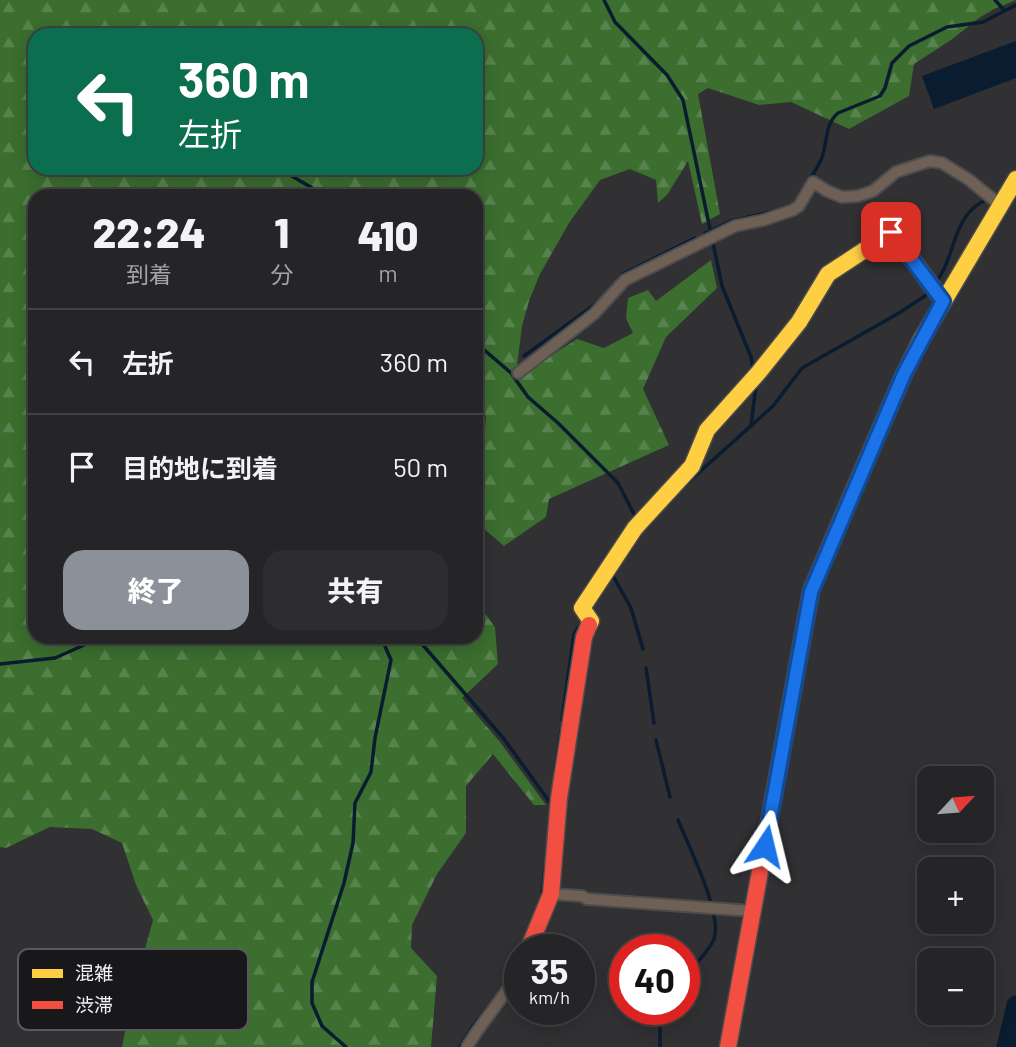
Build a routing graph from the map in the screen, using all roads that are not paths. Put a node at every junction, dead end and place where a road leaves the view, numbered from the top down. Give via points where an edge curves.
1 (1016, 179) edge
2 (1001, 201) junction
3 (935, 292) junction
4 (519, 373) dead end
5 (551, 894) junction
6 (752, 911) junction
7 (535, 934) edge
8 (504, 996) edge
9 (467, 1047) edge
10 (728, 1047) edge

1 - 2 street
2 - 3 street
2 - 4 street via 942,163 930,161 896,172 873,191 858,196 842,197 813,182 793,211 717,233 625,280 594,314
3 - 5 street via 891,232 828,274 799,322 707,430 692,466 638,523 587,615 560,793
3 - 6 street via 811,592
5 - 6 street
5 - 7 street
6 - 10 street
8 - 9 street

